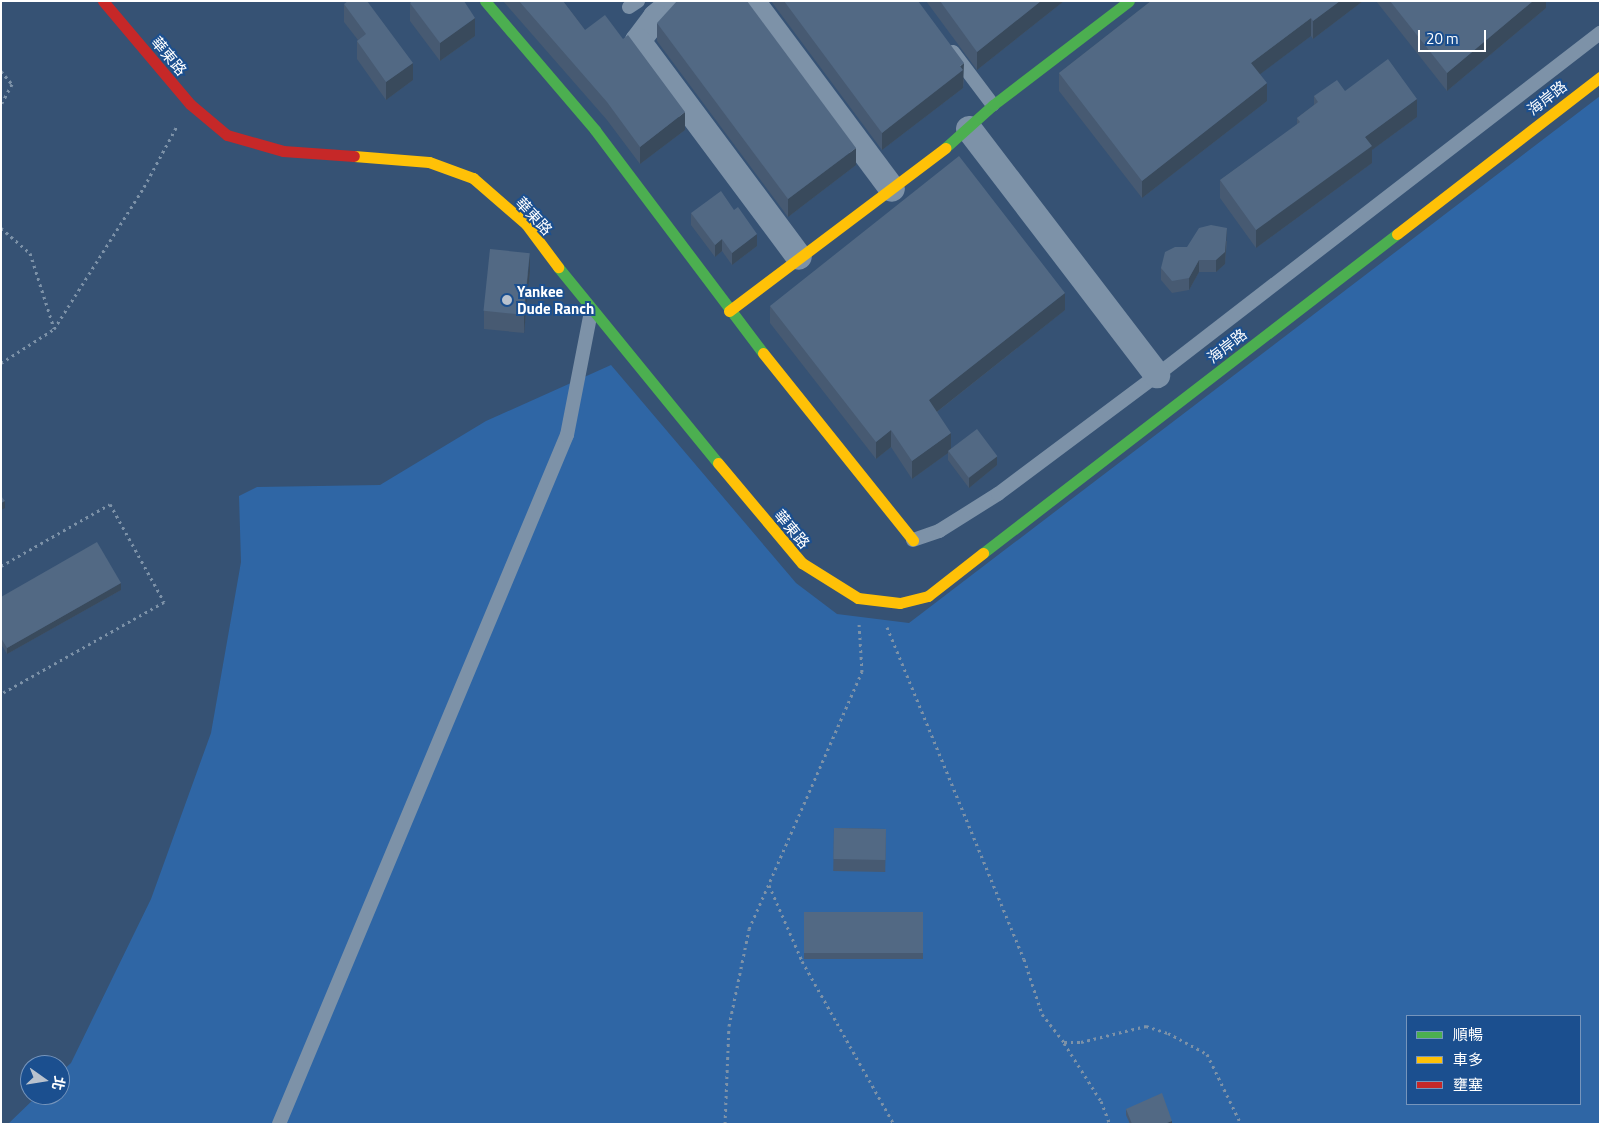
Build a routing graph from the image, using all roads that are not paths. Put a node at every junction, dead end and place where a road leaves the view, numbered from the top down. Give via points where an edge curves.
1 (103, 1) edge
2 (485, 1) edge
3 (675, 1) edge
4 (752, 1) edge
5 (1129, 1) edge
6 (1600, 33) edge
7 (945, 41) edge
8 (1600, 77) edge
9 (993, 105) junction
10 (969, 129) junction
11 (892, 189) junction
12 (799, 257) junction
13 (591, 310) junction
14 (729, 311) junction
15 (1158, 375) junction
16 (913, 540) joint
17 (858, 598) joint
18 (279, 1124) edge

1 - 13 main road, 華東路 via 190,104 227,135 283,151 428,162 473,178 526,224
2 - 14 main road via 595,130
3 - 12 street via 656,17 638,41
4 - 11 street
5 - 9 main road
6 - 15 lane
7 - 9 lane
8 - 17 main road, 海岸路 via 928,596 900,603
9 - 10 main road
10 - 11 main road
10 - 15 street
11 - 12 main road
12 - 14 main road
13 - 17 main road, 華東路 via 802,563
13 - 18 lane via 567,435
14 - 16 main road
15 - 16 lane via 998,494 939,530

